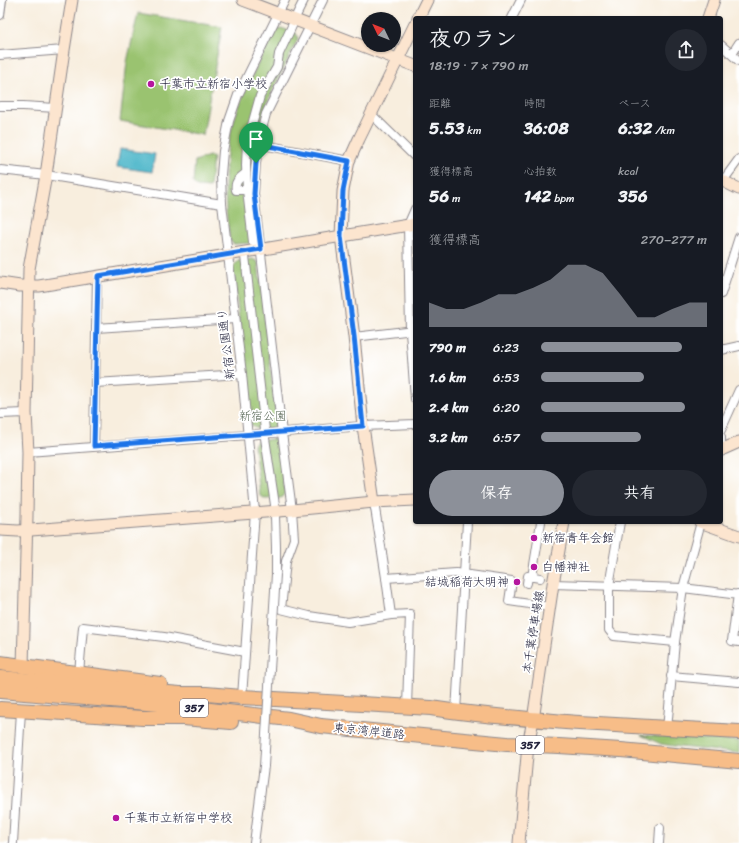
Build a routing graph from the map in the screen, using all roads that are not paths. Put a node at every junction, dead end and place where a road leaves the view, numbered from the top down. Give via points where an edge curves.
1 (2, 0) edge
2 (72, 0) edge
3 (242, 0) edge
4 (285, 0) edge
5 (304, 0) edge
6 (323, 0) edge
7 (427, 0) edge
8 (521, 0) edge
9 (714, 0) edge
10 (278, 14) junction
11 (297, 14) dead end
12 (0, 15) edge
13 (419, 16) edge
14 (513, 16) edge
15 (709, 16) edge
16 (292, 26) dead end
17 (310, 26) junction
18 (413, 28) edge
19 (739, 43) edge
20 (723, 47) edge
21 (64, 50) junction
22 (732, 54) junction
23 (0, 55) edge
24 (397, 59) junction
25 (739, 61) edge
26 (413, 65) edge
27 (0, 106) edge
28 (56, 108) junction
29 (371, 114) junction
30 (258, 144) junction
31 (413, 155) edge
32 (739, 159) edge
33 (349, 161) junction
34 (0, 170) edge
35 (246, 173) junction
36 (46, 175) junction
37 (723, 179) edge
38 (723, 181) edge
39 (739, 189) edge
40 (236, 190) junction
41 (247, 190) junction
42 (226, 191) dead end
43 (222, 204) junction
44 (411, 224) edge
45 (341, 236) junction
46 (739, 237) edge
47 (257, 246) junction
48 (228, 254) junction
49 (245, 256) dead end
50 (98, 276) junction
51 (0, 282) edge
52 (29, 286) junction
53 (723, 288) edge
54 (235, 319) junction
55 (96, 328) junction
56 (412, 331) edge
57 (354, 336) junction
58 (739, 346) edge
59 (723, 350) edge
60 (413, 354) edge
61 (242, 374) junction
62 (95, 383) junction
63 (739, 390) edge
64 (26, 413) junction
65 (0, 414) edge
66 (413, 424) edge
67 (363, 426) junction
68 (723, 426) edge
69 (282, 433) junction
70 (248, 435) junction
71 (739, 442) edge
72 (94, 446) junction
73 (723, 450) edge
74 (28, 452) junction
75 (413, 500) edge
76 (374, 502) junction
77 (275, 505) dead end
78 (292, 510) junction
79 (255, 512) junction
80 (275, 516) dead end
81 (467, 524) edge
82 (541, 524) edge
83 (564, 524) edge
84 (620, 524) edge
85 (700, 524) edge
86 (706, 524) edge
87 (0, 530) edge
88 (27, 530) junction
89 (739, 536) edge
90 (464, 575) junction
91 (386, 578) junction
92 (533, 579) dead end
93 (553, 584) junction
94 (609, 586) junction
95 (683, 588) junction
96 (738, 594) edge
97 (550, 607) junction
98 (391, 615) junction
99 (675, 642) junction
100 (739, 642) edge
101 (245, 652) junction
102 (0, 663) edge
103 (23, 666) junction
104 (79, 673) junction
105 (671, 676) junction
106 (0, 678) edge
107 (739, 682) edge
108 (0, 690) edge
109 (206, 694) junction
110 (242, 697) junction
111 (406, 707) junction
112 (0, 709) edge
113 (21, 711) junction
114 (456, 712) junction
115 (533, 720) junction
116 (321, 726) junction
117 (667, 729) junction
118 (739, 732) edge
119 (528, 745) junction
120 (739, 761) edge
121 (660, 828) dead end
122 (13, 843) edge
123 (254, 843) edge
124 (519, 843) edge
125 (659, 843) edge

1 - 12 street
2 - 21 street
3 - 10 street
4 - 10 street, 新宿公園通り
5 - 11 street
6 - 17 street
7 - 13 street
8 - 14 street
9 - 15 street
10 - 17 street
10 - 43 street, 新宿公園通り via 238,95 229,121 223,151
16 - 35 street via 279,54 277,67 260,96 247,143
17 - 24 street
17 - 30 street via 266,114
18 - 24 street
19 - 22 street
20 - 22 street
21 - 23 street
21 - 28 street
22 - 25 street
24 - 26 street
24 - 29 street
27 - 28 street
28 - 36 street
29 - 31 street
29 - 33 street
30 - 33 street
30 - 47 street via 254,194
32 - 37 street
33 - 45 street via 343,191
34 - 36 street
35 - 40 street via 236,182
35 - 41 street
36 - 43 street
36 - 52 street via 29,269
38 - 39 street
40 - 41 street
40 - 42 street
41 - 47 street
43 - 48 street, 新宿公園通り
44 - 45 street
44 - 56 street
45 - 47 street
45 - 57 street
46 - 53 street
47 - 48 street
47 - 69 street
48 - 50 street
48 - 54 street, 新宿公園通り
49 - 77 street
50 - 52 street
50 - 55 street
51 - 52 street
52 - 64 street
54 - 55 street
54 - 61 street, 新宿公園通り
55 - 62 street
56 - 57 street
56 - 60 street
57 - 67 street
58 - 59 street
61 - 62 street
61 - 70 street, 新宿公園通り
62 - 72 street
63 - 68 street
64 - 65 street
64 - 74 street
66 - 67 street
67 - 69 street
67 - 76 street
69 - 70 street
69 - 78 street
70 - 72 street
70 - 79 street, 新宿公園通り
71 - 73 street
72 - 74 street
74 - 88 street
75 - 76 street
76 - 78 street
76 - 91 street
78 - 79 street
78 - 98 street via 294,539 286,561 281,609 348,622
79 - 88 street
79 - 101 street, 新宿公園通り
80 - 123 street, bridge via 276,574 264,766
81 - 90 street
82 - 92 street
83 - 93 street, 本千葉停車場線
84 - 94 street
85 - 95 street
86 - 89 street
87 - 88 street
88 - 103 street
90 - 91 street via 456,573
90 - 97 street via 512,581 509,601
90 - 114 street
91 - 98 street
93 - 94 street
93 - 97 street, 本千葉停車場線
94 - 95 street
94 - 99 street via 609,630 614,636
95 - 96 street
95 - 99 street
96 - 100 street via 732,641
97 - 115 street, 本千葉停車場線
98 - 111 street via 410,614
99 - 105 street
101 - 104 street via 164,637 84,627
101 - 110 street, 新宿公園通り
102 - 103 highway, 357
103 - 104 highway, 357
104 - 109 highway, 357 via 182,687
105 - 107 street
105 - 117 street
106 - 109 highway, 東京湾岸道路 / 357 via 180,694
108 - 116 highway, 東京湾岸道路 / 357 via 159,704 289,719
109 - 110 highway, 東京湾岸道路 / 357
110 - 111 highway, 東京湾岸道路 / 357
111 - 114 highway, 東京湾岸道路 / 357
112 - 113 highway, 357
113 - 116 highway, 357
113 - 122 street
114 - 115 highway, 東京湾岸道路 / 357
115 - 117 highway, 東京湾岸道路 / 357
115 - 119 street, 本千葉停車場線
116 - 119 highway, 東京湾岸道路 / 357
117 - 118 highway, 東京湾岸道路 / 357
119 - 120 highway, 東京湾岸道路 / 357 via 613,749
119 - 124 street, 本千葉停車場線
121 - 125 street

